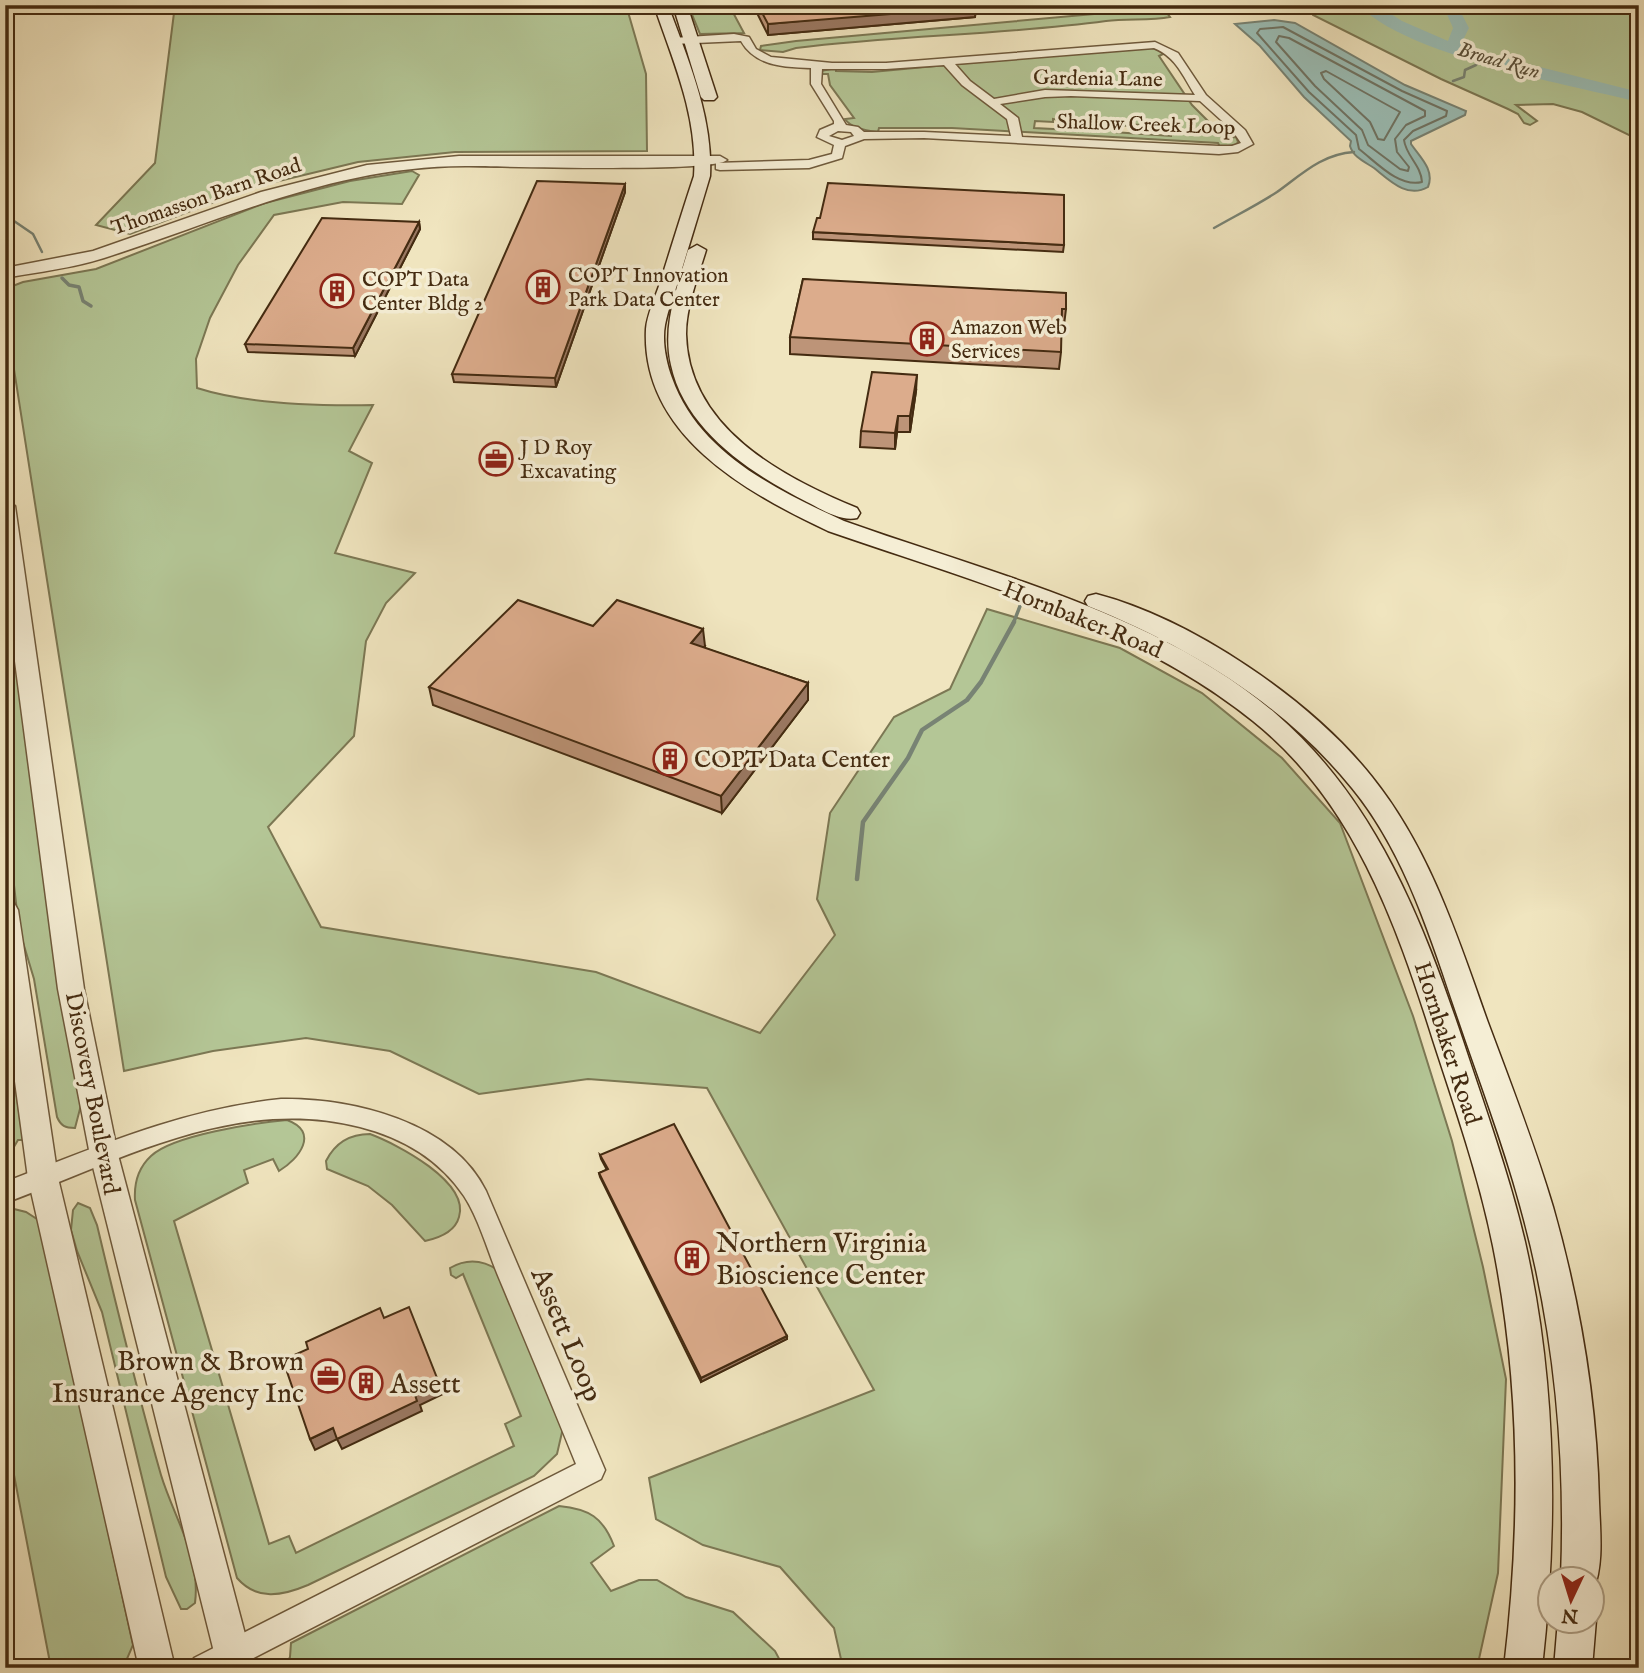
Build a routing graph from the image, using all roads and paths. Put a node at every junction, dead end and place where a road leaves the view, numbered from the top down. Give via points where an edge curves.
1 (661, 5) edge
2 (680, 5) edge
3 (694, 42) junction
4 (674, 44) junction
5 (947, 61) junction
6 (817, 66) junction
7 (1203, 98) junction
8 (994, 102) junction
9 (714, 118) dead end
10 (840, 127) junction
11 (861, 136) junction
12 (1017, 139) junction
13 (841, 144) junction
14 (714, 159) junction
15 (5, 273) edge
16 (5, 506) edge
17 (913, 545) junction
18 (5, 910) edge
19 (104, 1155) junction
20 (43, 1178) junction
21 (5, 1193) edge
22 (1580, 1564) edge
23 (1576, 1634) edge
24 (235, 1661) edge
25 (157, 1668) edge
26 (204, 1668) edge
27 (1523, 1668) edge
28 (1573, 1668) edge

1 - 4 main road, Hornbaker Road
2 - 3 main road
3 - 4 street, Shallow Creek Loop
3 - 6 street, Shallow Creek Loop via 745,39 751,51 768,60
3 - 9 main road
4 - 14 main road, Hornbaker Road
5 - 6 street, Shallow Creek Loop
5 - 7 street, Shallow Creek Loop via 1155,45 1175,53
5 - 8 street via 966,83
6 - 10 street via 816,84
7 - 8 street, Gardenia Lane via 1051,95
7 - 12 street, Shallow Creek Loop via 1244,136 1247,144 1243,148
8 - 12 street via 1012,118
10 - 11 street, Shallow Creek Loop via 854,129
10 - 13 street via 822,135
11 - 12 street, Shallow Creek Loop
11 - 13 street, Shallow Creek Loop
13 - 14 street, Shallow Creek Loop via 838,156 809,164
14 - 15 street, Thomasson Barn Road via 470,160 368,170 266,195 85,259
14 - 17 main road, Hornbaker Road via 655,327 662,382 678,414 714,454 772,495 836,526
16 - 19 street, Discovery Boulevard via 71,989
17 - 22 main road, Hornbaker Road via 1145,620 1181,637 1290,709 1334,750 1390,821 1413,861 1461,986 1536,1205 1552,1267 1571,1381
17 - 27 main road, Hornbaker Road via 1158,647 1220,685 1305,754 1369,840 1414,938 1508,1242 1526,1342 1535,1474 1531,1611
18 - 20 street
19 - 20 street
19 - 24 street, Discovery Boulevard
19 - 24 street, Assett Loop via 225,1116 283,1108 352,1116 387,1125 426,1143 452,1164 474,1191 592,1470
20 - 21 street
20 - 25 street
23 - 28 main road
24 - 26 street, Assett Loop

